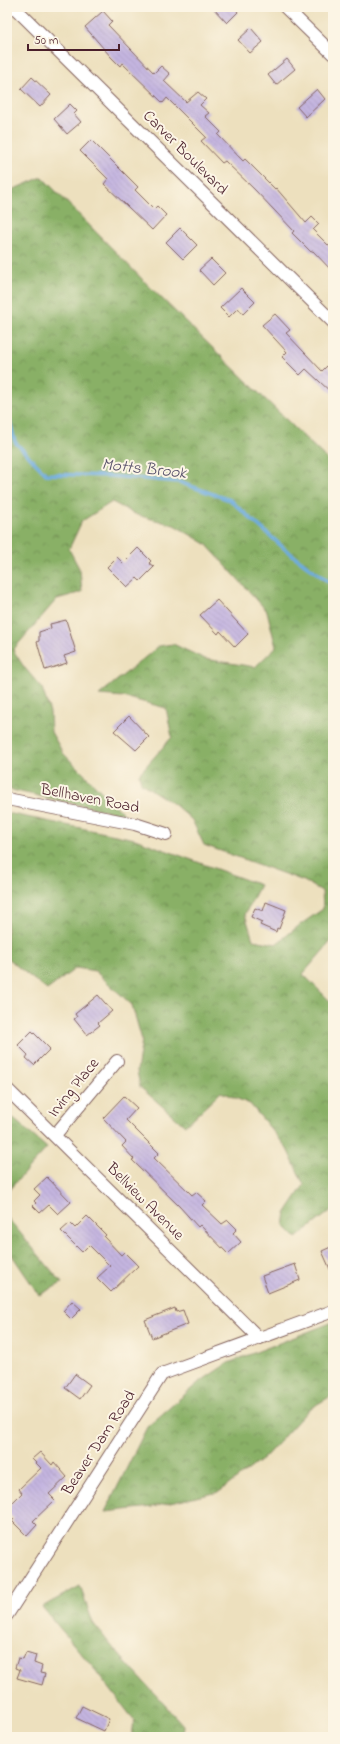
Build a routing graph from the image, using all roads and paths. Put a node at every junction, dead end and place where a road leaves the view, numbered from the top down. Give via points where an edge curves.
1 (14, 7) edge
2 (285, 7) edge
3 (333, 54) edge
4 (333, 322) edge
5 (7, 799) edge
6 (166, 834) dead end
7 (117, 1061) dead end
8 (7, 1089) edge
9 (55, 1135) junction
10 (333, 1311) edge
11 (259, 1338) junction
12 (7, 1616) edge

1 - 4 street, Carver Boulevard
2 - 3 street
5 - 6 street, Bellhaven Road via 135,824
7 - 9 street, Irving Place
8 - 9 street, Bellview Avenue
9 - 11 street, Bellview Avenue
10 - 11 street, Beaver Dam Road
11 - 12 street, Beaver Dam Road via 162,1374

